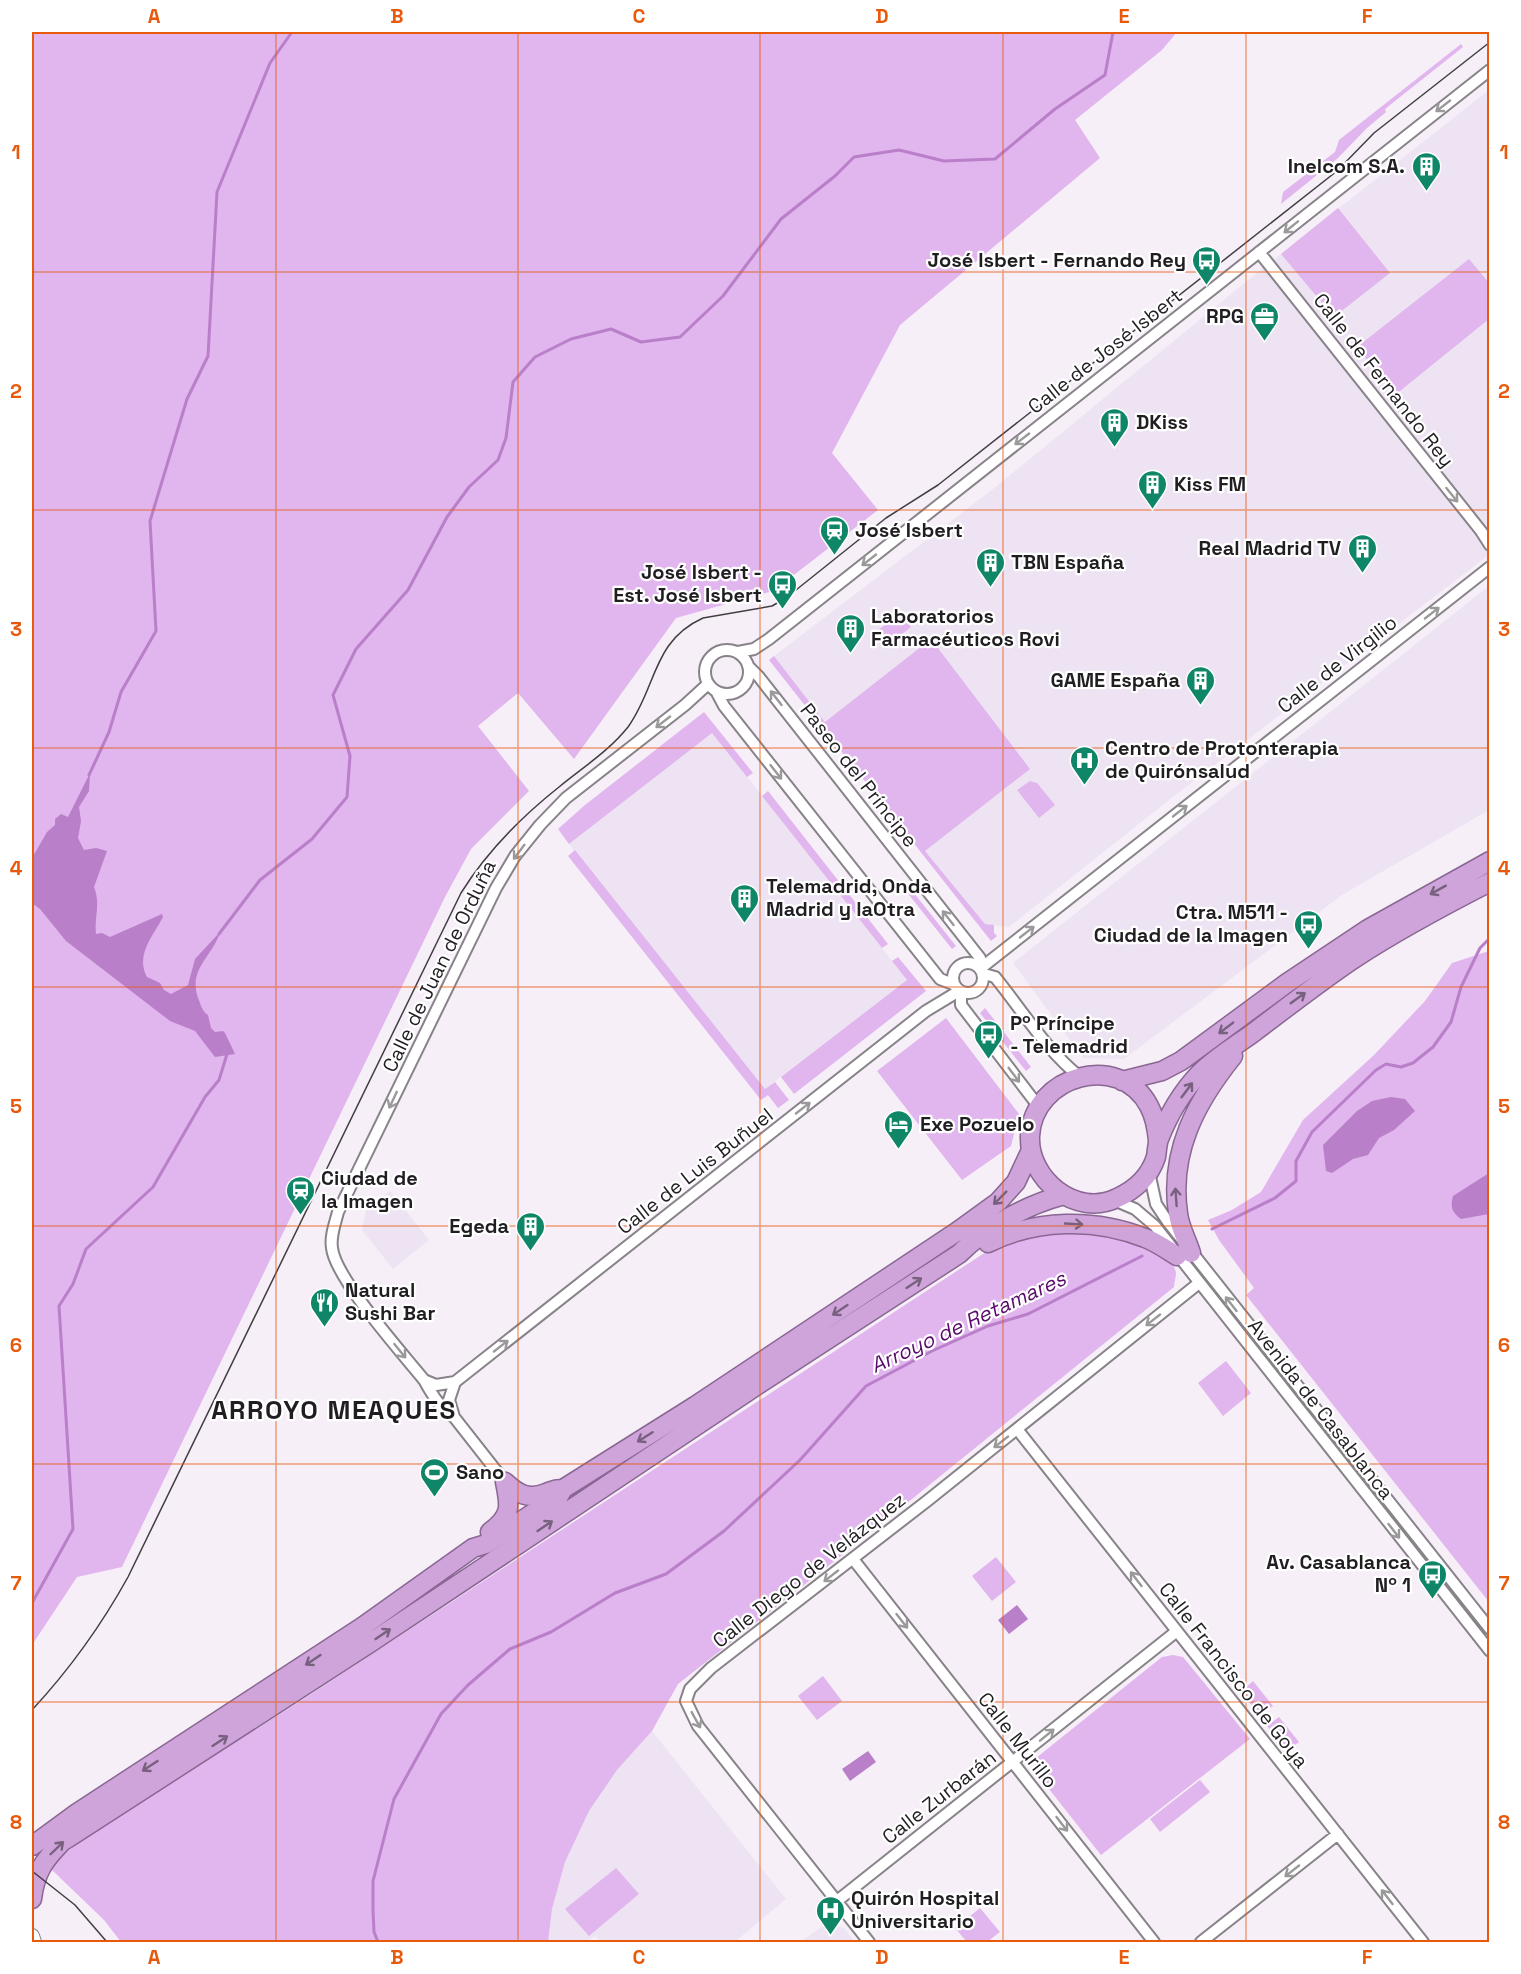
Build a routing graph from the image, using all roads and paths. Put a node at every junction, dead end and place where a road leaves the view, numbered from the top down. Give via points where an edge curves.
1 (1490, 70) edge
2 (1259, 252) junction
3 (1485, 534) edge
4 (1490, 545) edge
5 (1490, 567) edge
6 (738, 652) junction
7 (748, 667) junction
8 (712, 688) junction
9 (1490, 861) edge
10 (1490, 882) edge
11 (981, 969) junction
12 (958, 989) junction
13 (1251, 1034) junction
14 (1080, 1077) junction
15 (1122, 1081) junction
16 (1039, 1107) junction
17 (1158, 1141) junction
18 (1031, 1150) junction
19 (1149, 1172) junction
20 (1064, 1195) junction
21 (1114, 1200) junction
22 (958, 1254) junction
23 (1184, 1254) junction
24 (1199, 1283) junction
25 (424, 1380) junction
26 (455, 1382) junction
27 (454, 1417) junction
28 (1017, 1429) junction
29 (504, 1482) junction
30 (563, 1489) junction
31 (474, 1548) junction
32 (853, 1559) junction
33 (1490, 1629) edge
34 (1177, 1631) junction
35 (1490, 1651) edge
36 (1013, 1762) junction
37 (1338, 1834) junction
38 (32, 1846) edge
39 (32, 1899) edge
40 (837, 1901) junction
41 (32, 1936) edge
42 (34, 1942) edge
43 (868, 1942) edge
44 (1154, 1942) edge
45 (1201, 1942) edge
46 (1423, 1942) edge

1 -> 2 street, Calle de José Isbert
2 -> 3 street, Calle de Fernando Rey
2 -> 6 street, Calle de José Isbert via 769,639 754,649
3 - 4 street, Calle de Fernando Rey
11 -> 5 street, Calle de Virgilio
6 - 7 street
6 - 8 street via 715,652 707,661 704,673
7 - 8 street via 744,686 736,692 726,694
11 -> 7 street, Paseo del Príncipe via 980,958
8 -> 12 street via 940,979
8 -> 25 street, Calle de Juan de Orduña via 566,798 515,856 338,1212 332,1230 333,1253 342,1273
9 -> 15 highway via 1368,929 1180,1061 1162,1071
13 -> 10 highway via 1358,956
11 - 12 street via 981,988 968,994
11 - 12 street via 970,963 956,969 953,976
11 - 14 street, Paseo del Príncipe via 995,977 1055,1053
12 -> 16 street via 961,1005
26 -> 12 street, Calle de Luis Buñuel
17 -> 13 highway via 1183,1094 1199,1074
23 -> 13 highway via 1175,1184 1184,1136 1213,1081
14 - 15 highway
14 - 16 highway via 1056,1088
15 - 17 highway via 1149,1106
16 - 18 highway via 1030,1135
17 - 19 highway
18 - 20 highway via 1048,1184
18 -> 30 highway via 1016,1182 998,1202 958,1231
19 - 21 highway via 1134,1189
19 - 23 street, Avenida de Casablanca via 1156,1204
20 - 21 highway via 1097,1203
20 - 22 highway via 1023,1210
21 - 23 street, Avenida de Casablanca via 1145,1215
22 -> 23 highway via 1006,1234 1068,1224 1124,1231
39 -> 22 highway via 34,1882 45,1860 62,1842
23 - 24 street, Avenida de Casablanca
33 -> 23 street, Avenida de Casablanca
24 -> 28 street, Calle Diego de Velázquez
24 -> 35 street, Avenida de Casablanca
25 - 26 street via 436,1385
25 - 27 street
26 - 27 street via 450,1400
27 - 29 street
28 -> 32 street, Calle Diego de Velázquez
34 -> 28 street, Calle Francisco de Goya
29 - 30 highway via 518,1495 531,1497
29 - 31 highway via 509,1503 507,1516
30 - 31 highway via 559,1496 496,1538
31 -> 38 highway
32 -> 36 street, Calle Murillo
32 -> 40 street, Calle Diego de Velázquez via 711,1668 690,1689 686,1701 698,1726
36 -> 34 street, Calle Zurbarán
34 - 37 street, Calle Francisco de Goya
36 - 40 street, Calle Zurbarán
36 -> 44 street, Calle Murillo
37 -> 45 street
46 -> 37 street, Calle Francisco de Goya
40 - 43 street, Calle Diego de Velázquez
41 - 42 street

